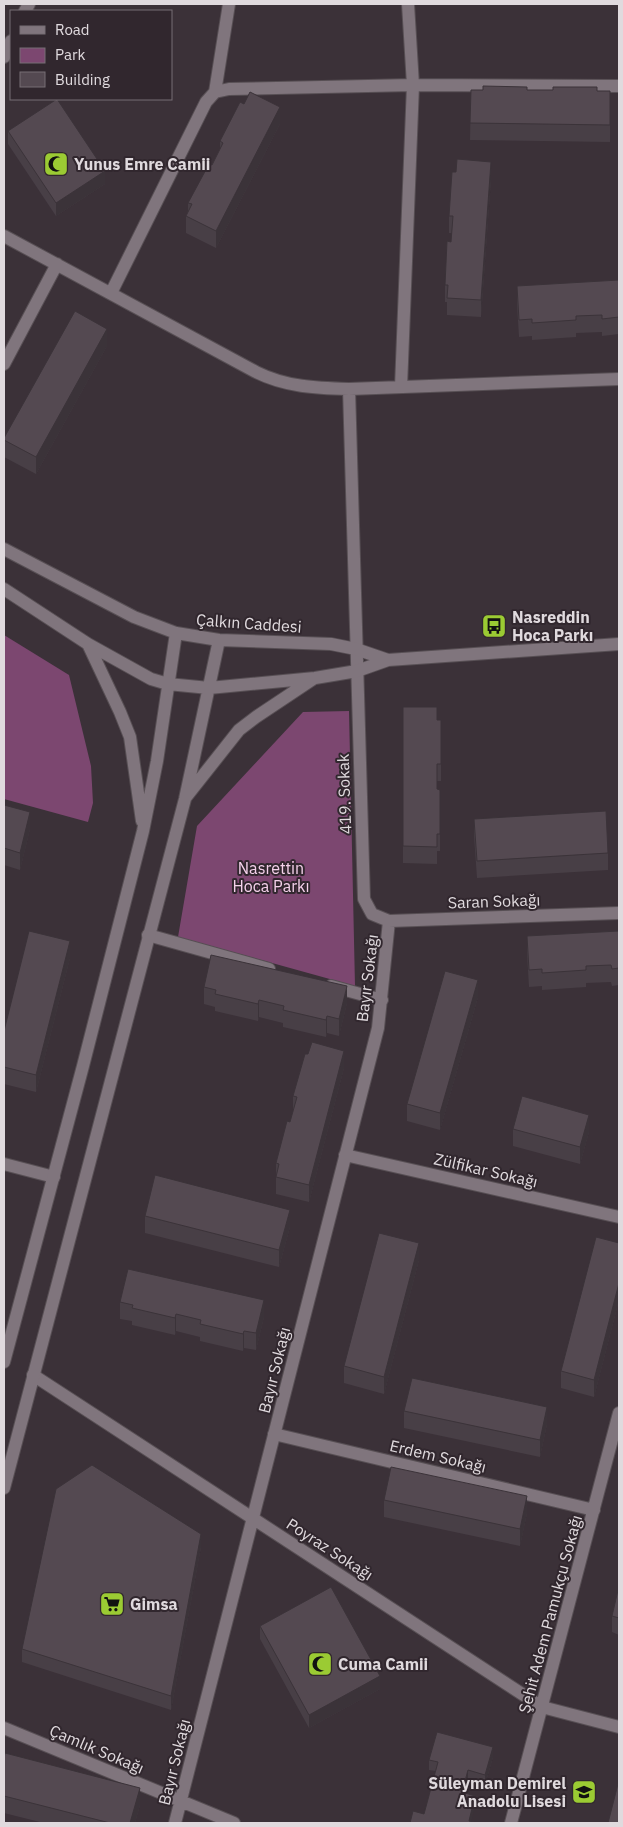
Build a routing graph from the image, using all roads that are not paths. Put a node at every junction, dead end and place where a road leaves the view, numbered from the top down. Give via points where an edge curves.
1 (229, 4) edge
2 (408, 4) edge
3 (10, 43) edge
4 (4, 57) edge
5 (413, 86) junction
6 (619, 86) edge
7 (215, 92) junction
8 (4, 236) edge
9 (57, 264) junction
10 (112, 293) junction
11 (4, 364) edge
12 (619, 379) edge
13 (401, 387) junction
14 (349, 389) junction
15 (4, 549) edge
16 (4, 590) edge
17 (176, 633) junction
18 (219, 640) junction
19 (88, 644) junction
20 (619, 644) edge
21 (356, 649) junction
22 (388, 660) junction
23 (357, 671) junction
24 (315, 678) junction
25 (168, 684) junction
26 (209, 688) junction
27 (185, 799) junction
28 (143, 831) junction
29 (619, 913) edge
30 (372, 914) joint
31 (389, 921) junction
32 (148, 935) junction
33 (278, 971) edge
34 (316, 982) edge
35 (382, 1000) junction
36 (345, 1155) junction
37 (4, 1164) edge
38 (54, 1178) junction
39 (619, 1217) edge
40 (4, 1362) edge
41 (33, 1375) junction
42 (619, 1413) edge
43 (274, 1434) junction
44 (4, 1488) edge
45 (594, 1510) junction
46 (252, 1519) junction
47 (542, 1707) junction
48 (619, 1727) edge
49 (4, 1728) edge
50 (180, 1802) junction
51 (175, 1823) edge
52 (234, 1823) edge
53 (512, 1823) edge

1 - 7 street
2 - 5 street
3 - 4 street
5 - 6 street
5 - 7 street via 229,89
5 - 13 street
7 - 10 street via 206,102
8 - 9 street
9 - 10 street
9 - 11 street
10 - 14 street via 269,379 295,386
12 - 13 street
13 - 14 street
14 - 21 street, 419. Sokak
15 - 17 street, Çalkın Caddesi via 134,617
16 - 19 street, Çalkın Caddesi
17 - 18 street, Çalkın Caddesi
17 - 25 street
18 - 21 street, Çalkın Caddesi via 331,644
18 - 26 street
19 - 25 street, Çalkın Caddesi via 151,679
19 - 28 street via 130,738
20 - 22 street, Çalkın Caddesi
21 - 22 street, Çalkın Caddesi
21 - 23 street, 419. Sokak
22 - 23 street, Çalkın Caddesi
23 - 24 street, Çalkın Caddesi
23 - 30 street, 419. Sokak via 364,899
24 - 26 street, Çalkın Caddesi
24 - 27 street, Çalkın Caddesi via 239,730
25 - 26 street, Çalkın Caddesi
25 - 28 street
26 - 27 street
27 - 32 street
28 - 38 street
29 - 31 street, Saran Sokağı
30 - 31 street, Saran Sokağı
31 - 35 street, Bayır Sokağı
32 - 33 street
32 - 41 street
34 - 35 street
35 - 36 street, Bayır Sokağı via 378,1028
36 - 39 street, Zülfikar Sokağı
36 - 43 street, Bayır Sokağı
37 - 38 street
38 - 40 street
41 - 44 street
41 - 46 street, Poyraz Sokağı
42 - 45 street, Şehit Adem Pamukçu Sokağı
43 - 45 street, Erdem Sokağı
43 - 46 street, Bayır Sokağı
45 - 47 street, Şehit Adem Pamukçu Sokağı
46 - 47 street, Poyraz Sokağı
46 - 50 street, Bayır Sokağı
47 - 48 street, Poyraz Sokağı
47 - 53 street, Şehit Adem Pamukçu Sokağı
49 - 50 street, Çamlık Sokağı
50 - 51 street, Bayır Sokağı
50 - 52 street, Çamlık Sokağı

